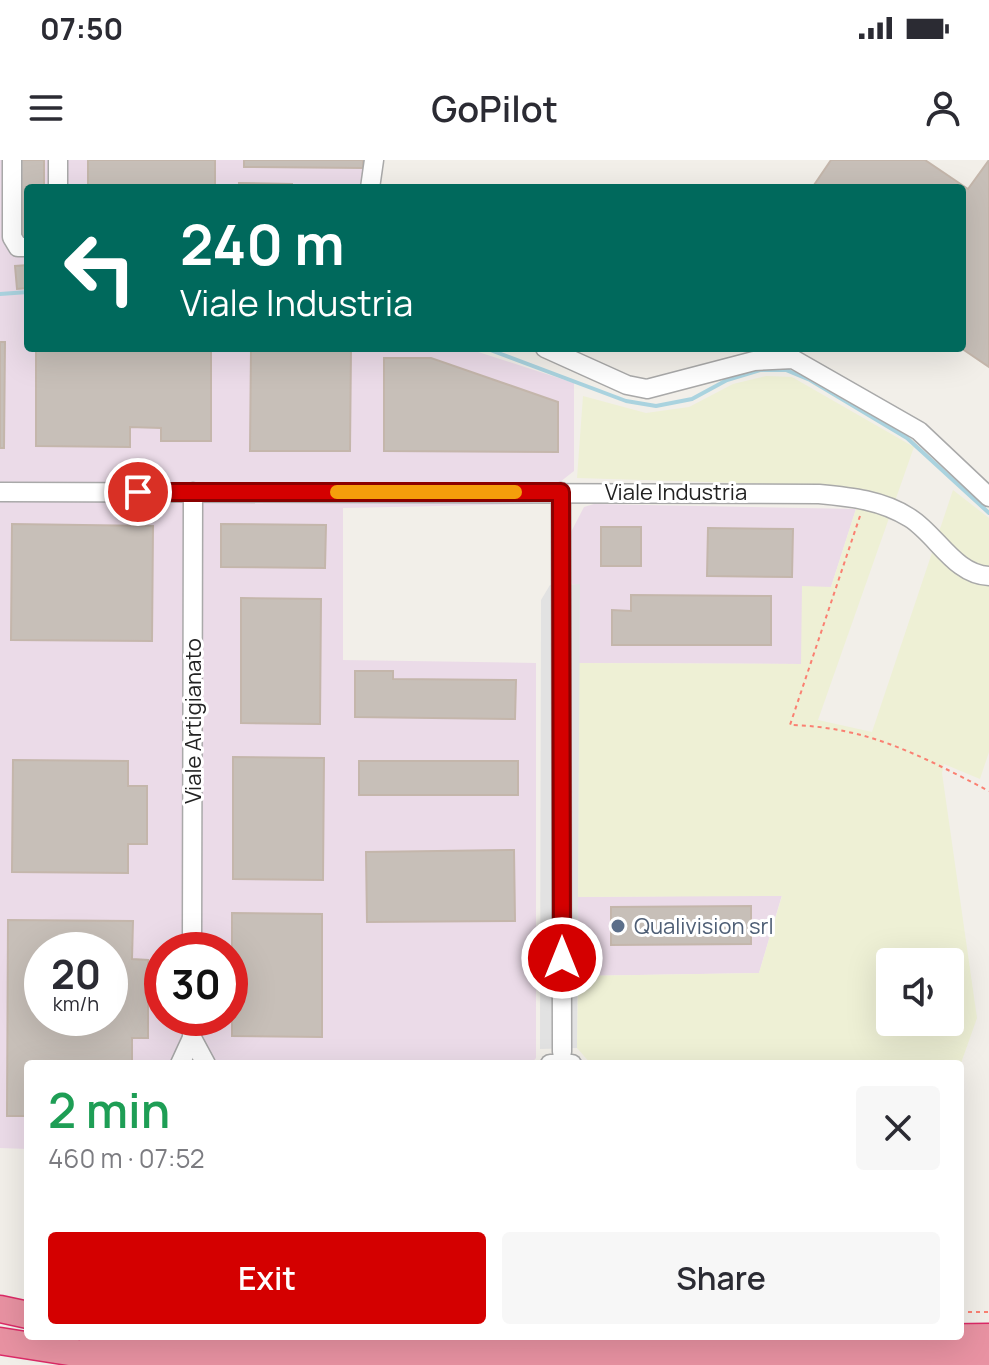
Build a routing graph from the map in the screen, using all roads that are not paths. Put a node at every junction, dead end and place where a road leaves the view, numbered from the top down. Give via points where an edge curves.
1 (12, 160) edge
2 (58, 160) edge
3 (374, 160) edge
4 (58, 184) edge
5 (371, 184) edge
6 (24, 247) edge
7 (554, 352) edge
8 (0, 492) edge
9 (193, 492) junction
10 (561, 492) junction
11 (989, 497) edge
12 (989, 576) edge
13 (192, 932) edge
14 (192, 1038) joint
15 (184, 1060) edge
16 (202, 1060) edge
17 (562, 1060) edge
18 (0, 1309) edge
19 (24, 1314) edge
20 (0, 1321) edge
21 (24, 1325) edge
22 (964, 1337) edge
23 (989, 1337) edge
24 (148, 1340) edge
25 (769, 1340) edge
26 (0, 1341) edge
27 (989, 1356) edge

1 - 6 street via 12,237
2 - 4 street
3 - 5 street
7 - 11 street via 647,389 754,361 793,359 919,431
8 - 9 street, Viale Industria
9 - 10 street, Viale Industria
9 - 13 street, Viale Artigianato
10 - 12 street, Viale Industria via 783,492 865,500 910,518 966,570
10 - 17 street
14 - 15 street
14 - 16 street
18 - 19 highway
20 - 21 highway
22 - 23 highway
24 - 25 highway via 329,1346
26 - 27 highway via 219,1365

